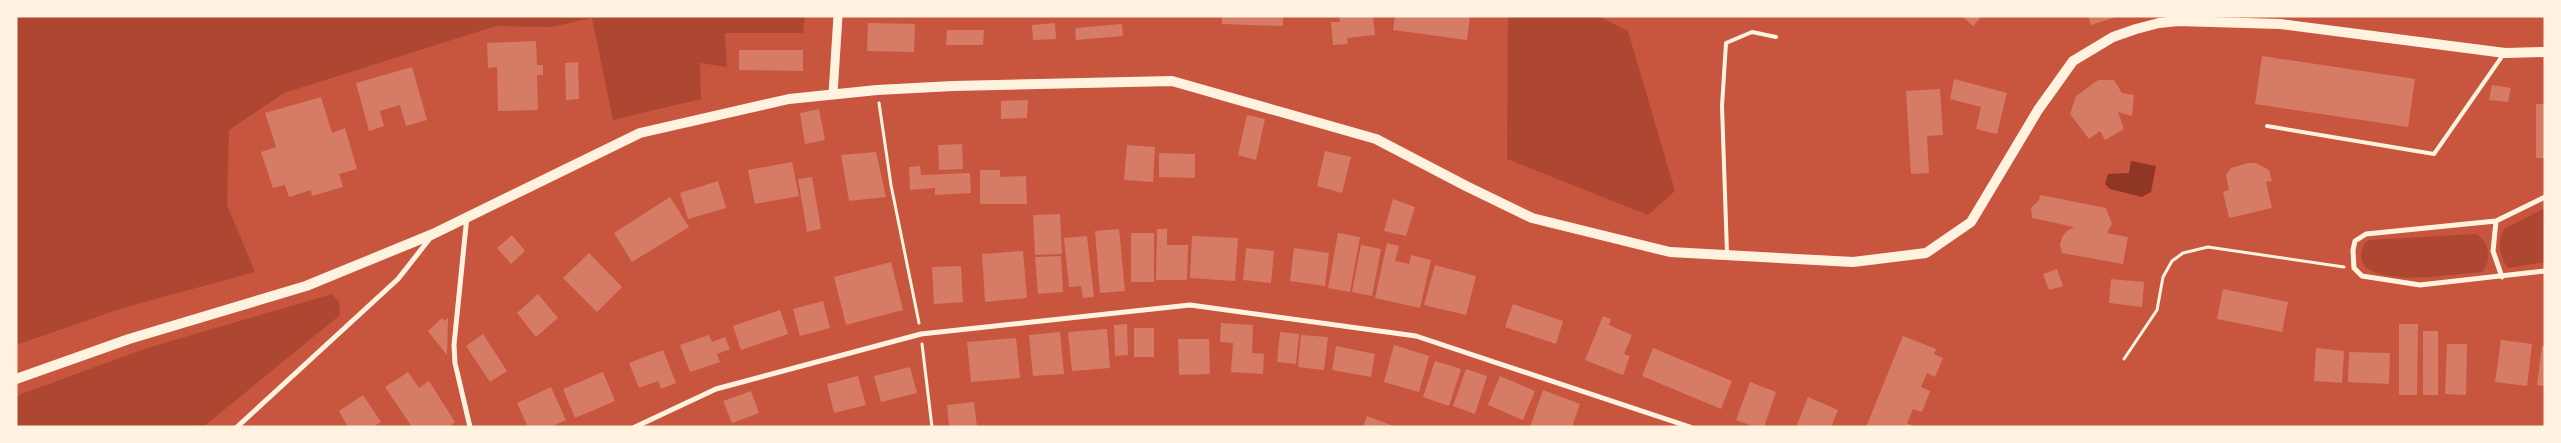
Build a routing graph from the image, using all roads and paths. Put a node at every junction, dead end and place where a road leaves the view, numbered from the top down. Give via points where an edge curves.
1 (838, 16) edge
2 (2278, 20) edge
3 (1776, 37) dead end
4 (2545, 52) edge
5 (2505, 53) junction
6 (877, 90) junction
7 (833, 94) junction
8 (2267, 126) dead end
9 (2545, 197) edge
10 (467, 216) junction
11 (2496, 220) junction
12 (433, 234) junction
13 (1727, 255) junction
14 (2354, 268) junction
15 (2545, 270) edge
16 (2502, 277) junction
17 (921, 334) junction
18 (2124, 359) dead end
19 (16, 379) edge
20 (237, 427) edge
21 (470, 427) edge
22 (635, 427) edge
23 (932, 427) edge
24 (1690, 427) edge

1 - 7 street
2 - 5 main road
2 - 13 main road via 2159,23 2113,37 2073,60 2038,110 1971,222 1926,253 1853,262
3 - 13 lane via 1752,32 1726,43 1722,106
4 - 5 main road
5 - 8 lane via 2434,154
6 - 7 main road
6 - 13 main road via 1172,81 1376,139 1532,218 1670,252
6 - 17 path via 891,185
7 - 10 main road via 789,99 640,133
9 - 11 street
10 - 12 main road
10 - 21 street via 454,345
11 - 14 street via 2366,234 2355,241 2352,250
11 - 16 street via 2494,250
12 - 19 main road via 306,286 129,339
12 - 20 street via 398,279
14 - 16 street via 2362,276 2420,285
14 - 18 path via 2208,247 2183,253 2172,261 2163,277 2158,310
15 - 16 street
17 - 22 street via 716,389
17 - 23 path
17 - 24 street via 1190,305 1416,336

